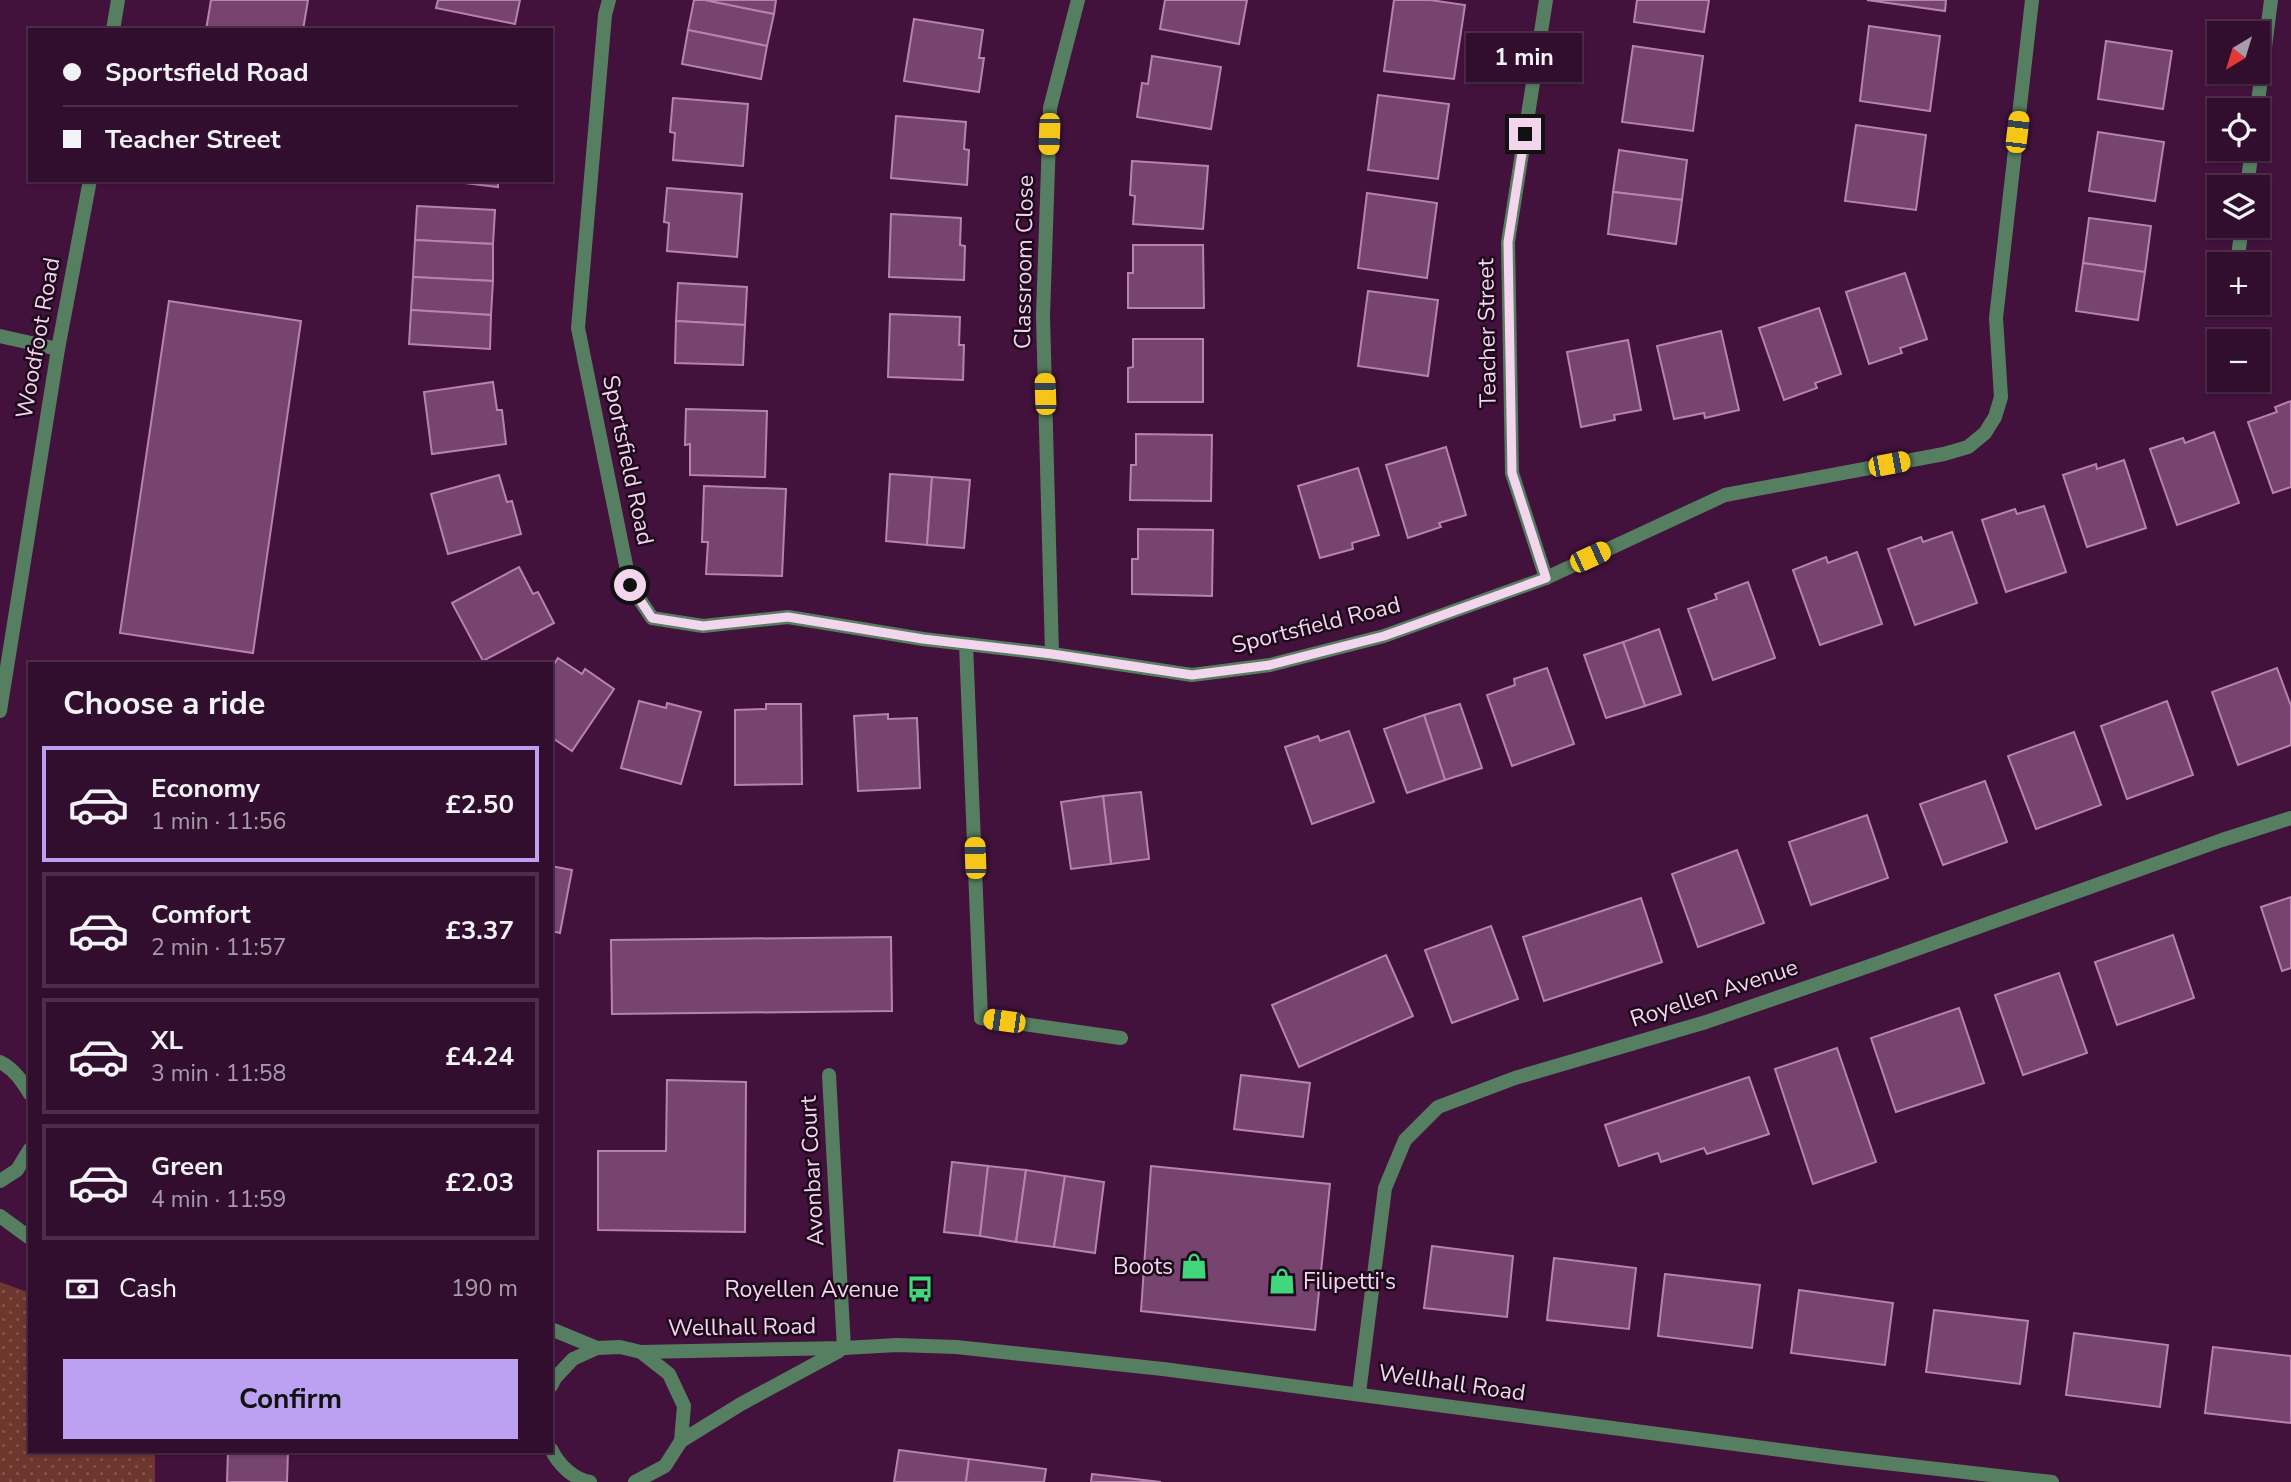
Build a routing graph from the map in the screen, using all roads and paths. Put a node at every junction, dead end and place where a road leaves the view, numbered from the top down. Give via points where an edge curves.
1 (118, 0) edge
2 (609, 0) edge
3 (1078, 0) edge
4 (1546, 0) edge
5 (2032, 0) edge
6 (2271, 0) edge
7 (113, 28) edge
8 (2259, 98) edge
9 (90, 182) edge
10 (0, 336) edge
11 (58, 349) junction
12 (1546, 578) junction
13 (966, 644) junction
14 (1052, 654) junction
15 (0, 711) edge
16 (2291, 818) edge
17 (1121, 1038) dead end
18 (0, 1062) edge
19 (829, 1074) dead end
20 (26, 1077) edge
21 (28, 1152) edge
22 (0, 1181) edge
23 (0, 1216) edge
24 (28, 1237) edge
25 (553, 1330) edge
26 (597, 1348) junction
27 (844, 1348) junction
28 (641, 1352) junction
29 (553, 1382) edge
30 (1359, 1393) junction
31 (681, 1441) junction
32 (553, 1453) edge
33 (665, 1466) junction
34 (587, 1482) edge
35 (635, 1482) edge
36 (660, 1482) edge
37 (2052, 1482) edge

1 - 7 street
2 - 13 street, Sportsfield Road via 578,328 630,585 652,618 703,626 788,617
3 - 14 street, Classroom Close via 1050,108 1043,316
4 - 12 street, Teacher Street via 1508,242 1512,473
5 - 12 street, Sportsfield Road via 1996,318 2001,397 1985,433 1968,447 1944,454 1725,495
6 - 8 street
9 - 11 street, Woodfoot Road
10 - 11 street
11 - 15 street, Woodfoot Road
12 - 14 street, Sportsfield Road via 1384,636 1270,665 1192,675
13 - 14 street, Sportsfield Road
13 - 17 street via 981,1018
16 - 30 street, Royellen Avenue via 1732,1013 1515,1078 1438,1107 1405,1140 1385,1188
18 - 20 street
19 - 27 street, Avonbar Court
21 - 22 street via 17,1170
23 - 24 street
25 - 26 street
26 - 28 street, Wellhall Road
26 - 29 street via 573,1359
27 - 28 street, Wellhall Road
27 - 30 street, Wellhall Road via 956,1347
27 - 31 street, Wellhall Road
28 - 31 street via 669,1374 684,1406
30 - 37 street, Wellhall Road
31 - 33 street
32 - 34 street via 566,1470
33 - 35 street
33 - 36 street

